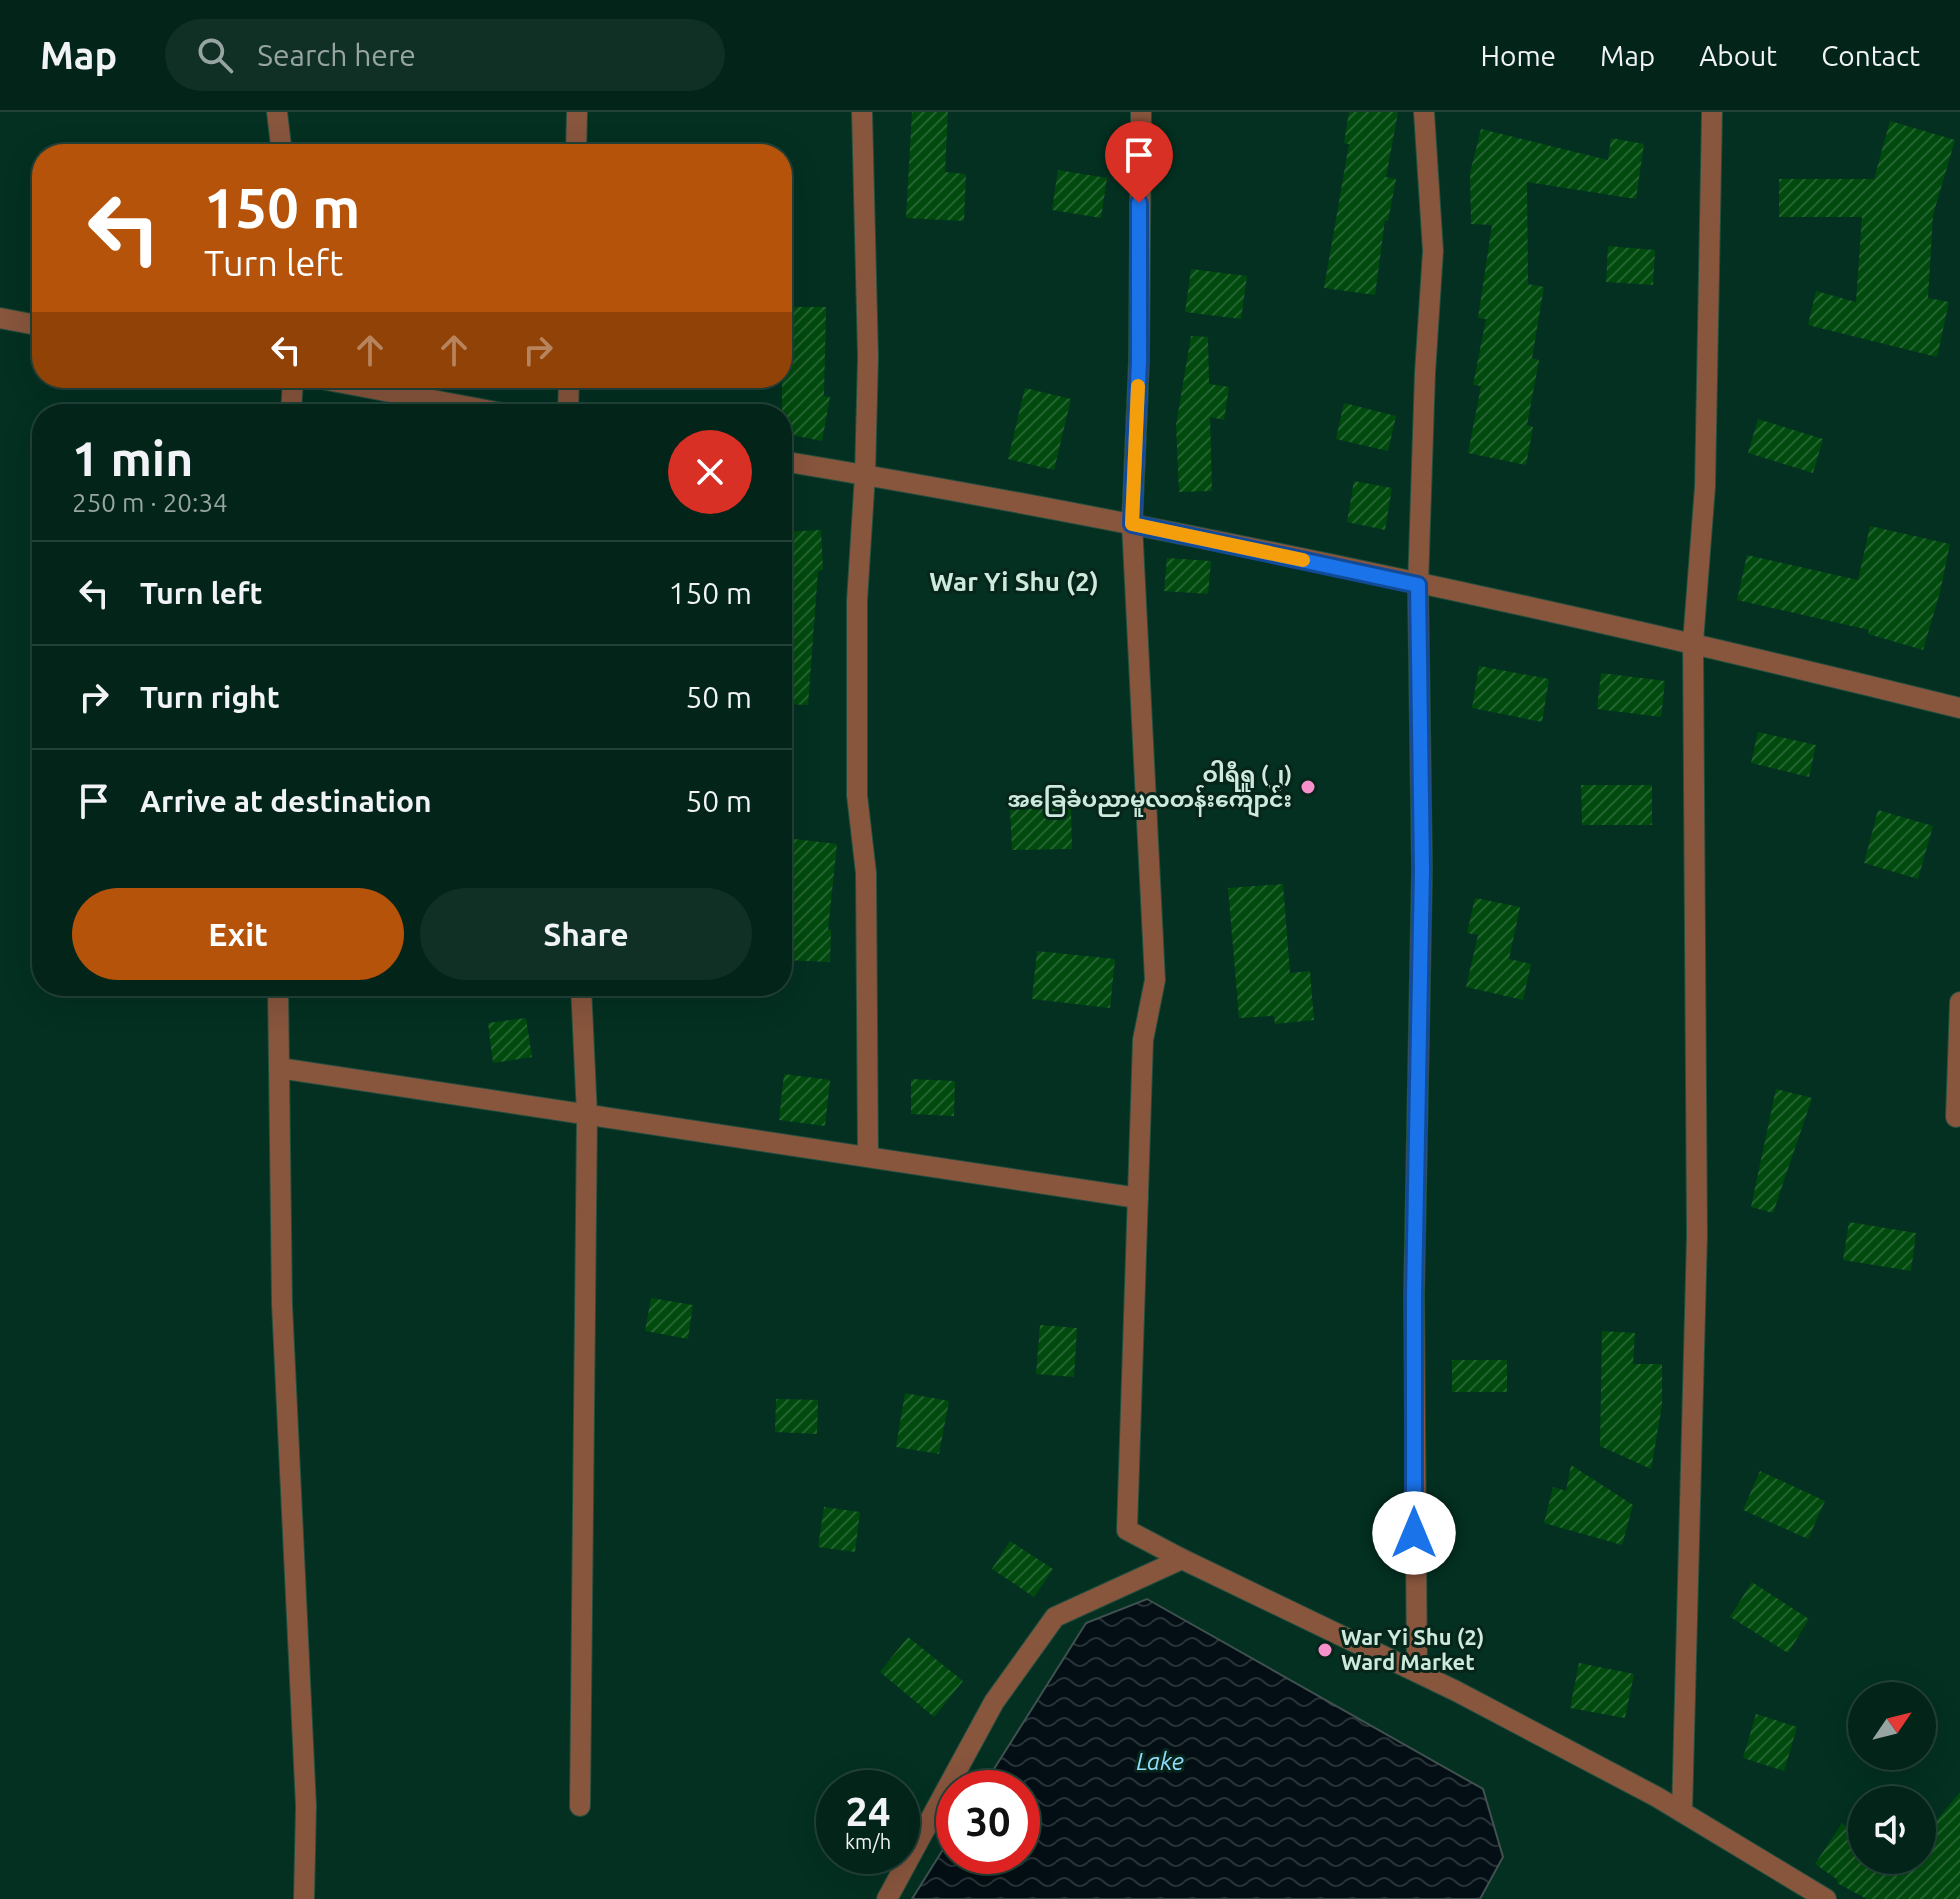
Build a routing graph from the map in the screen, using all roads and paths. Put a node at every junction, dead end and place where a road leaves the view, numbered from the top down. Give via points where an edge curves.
1 (277, 112) edge
2 (577, 112) edge
3 (862, 112) edge
4 (1141, 112) edge
5 (1424, 112) edge
6 (1712, 112) edge
7 (281, 144) edge
8 (576, 144) edge
9 (0, 318) edge
10 (32, 324) edge
11 (369, 388) edge
12 (454, 404) edge
13 (792, 463) edge
14 (865, 475) junction
15 (1132, 524) junction
16 (1418, 585) junction
17 (1693, 642) junction
18 (1960, 708) edge
19 (278, 996) edge
20 (581, 996) edge
21 (1960, 1002) edge
22 (279, 1068) junction
23 (587, 1115) junction
24 (1956, 1117) dead end
25 (868, 1157) junction
26 (1138, 1198) junction
27 (1182, 1559) junction
28 (1417, 1672) junction
29 (580, 1806) dead end
30 (1682, 1812) junction
31 (304, 1899) edge
32 (887, 1899) edge
33 (1826, 1899) edge

1 - 7 street
2 - 8 street
3 - 14 street
4 - 15 street
5 - 16 street via 1433,251
6 - 17 street via 1705,487
9 - 10 street
11 - 12 street
13 - 14 street
14 - 15 street
14 - 25 street via 857,601 857,795 866,873
15 - 16 street
15 - 26 street via 1155,980 1143,1040
16 - 17 street
16 - 28 street via 1422,870 1414,1296
17 - 18 street
17 - 30 street via 1697,1235
19 - 22 street
20 - 23 street
21 - 24 street
22 - 23 street
22 - 31 street via 282,1304 306,1806
23 - 25 street
23 - 29 street
25 - 26 street
26 - 27 street via 1127,1530
27 - 28 street
27 - 32 street via 1055,1617 994,1702
28 - 30 street
30 - 33 street

